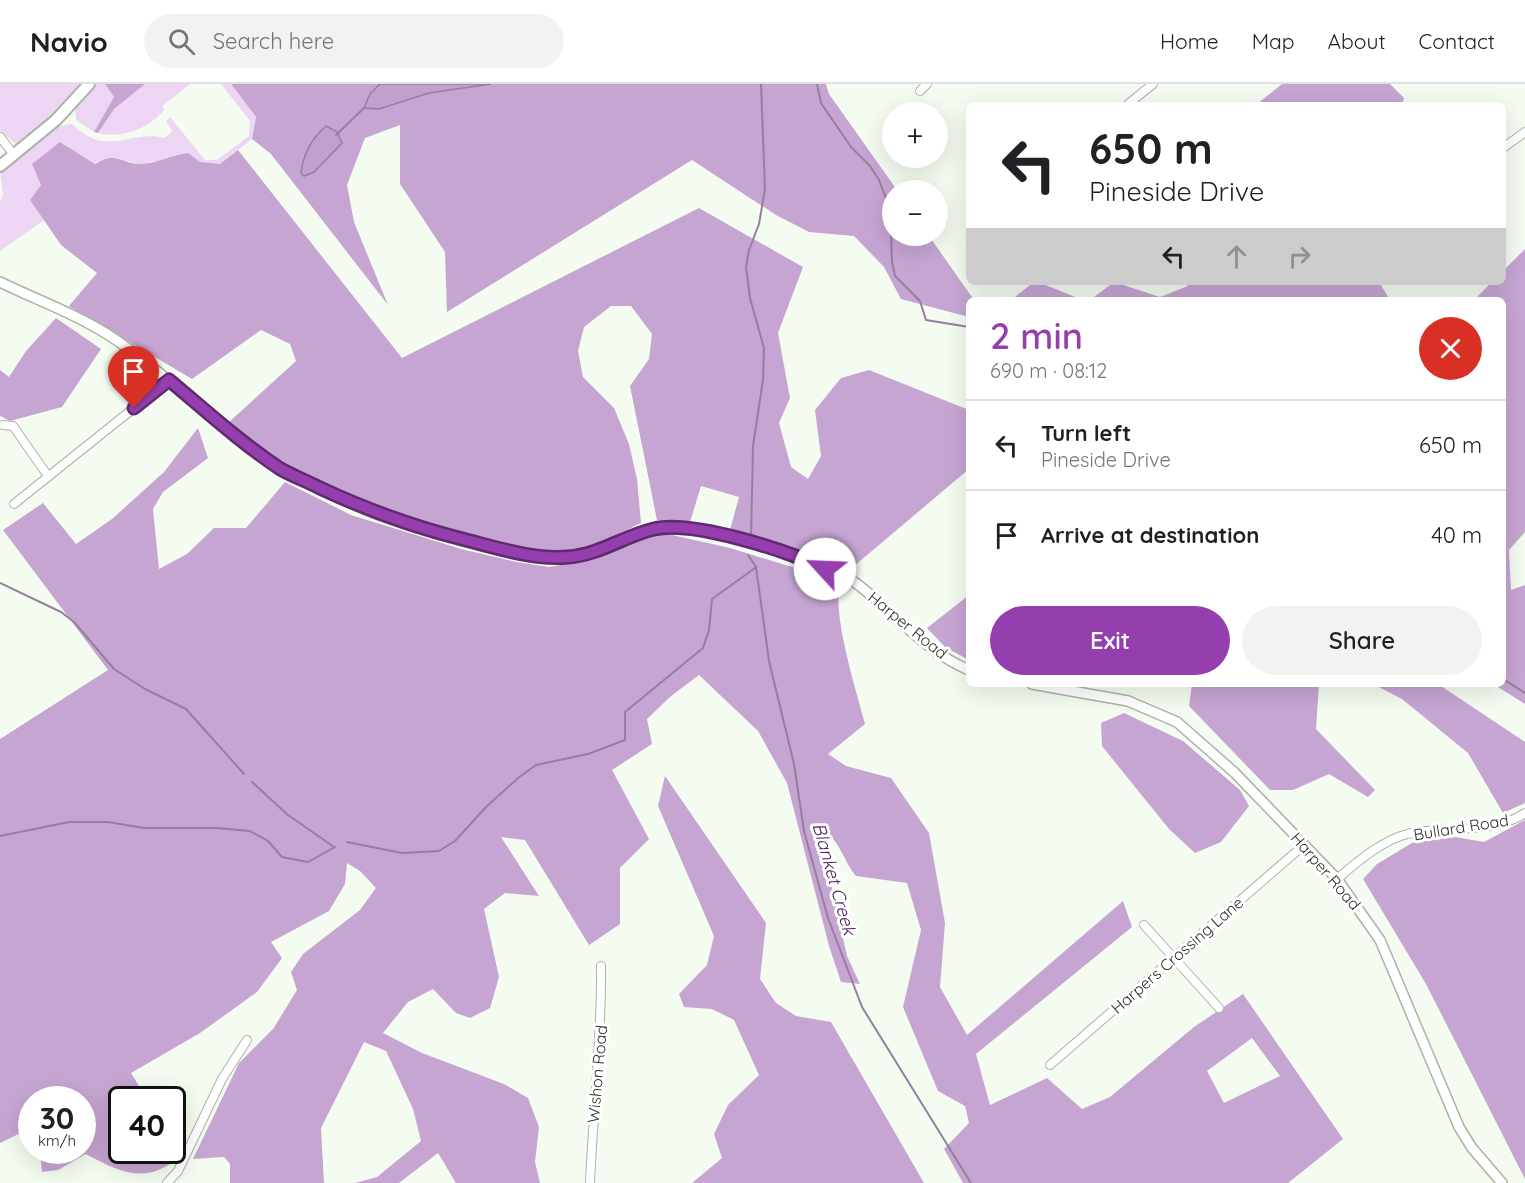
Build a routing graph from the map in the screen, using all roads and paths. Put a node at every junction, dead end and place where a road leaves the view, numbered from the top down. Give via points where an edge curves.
1 (89, 84) edge
2 (927, 84) edge
3 (1152, 84) edge
4 (920, 91) dead end
5 (1131, 102) edge
6 (1525, 132) edge
7 (0, 137) edge
8 (1506, 146) edge
9 (14, 155) junction
10 (0, 166) edge
11 (0, 282) edge
12 (169, 380) junction
13 (3, 425) dead end
14 (48, 476) junction
15 (14, 504) dead end
16 (966, 668) edge
17 (1049, 687) edge
18 (1525, 813) edge
19 (1304, 845) junction
20 (1337, 879) junction
21 (1144, 924) dead end
22 (1173, 958) junction
23 (601, 966) dead end
24 (1219, 1008) dead end
25 (247, 1040) dead end
26 (1050, 1065) dead end
27 (167, 1183) edge
28 (590, 1183) edge
29 (1502, 1183) edge

1 - 9 main road via 56,120
2 - 4 street
3 - 5 street
6 - 8 street
7 - 9 street
9 - 10 main road
11 - 12 street, Harper Road via 90,324
12 - 14 street
12 - 16 street, Harper Road via 281,469 365,509 465,540 546,557 590,554 655,528 674,527 760,546 804,559 853,581 927,644
13 - 14 street via 13,426
14 - 15 street
17 - 19 street, Harper Road via 1128,701 1177,722 1227,766
18 - 20 street, Bullard Road via 1493,825 1407,835 1381,846
19 - 20 street, Harper Road
19 - 22 street, Harpers Crossing Lane
20 - 29 street, Harper Road via 1385,950 1459,1127
21 - 22 street
22 - 24 street
22 - 26 street, Harpers Crossing Lane
23 - 28 street, Wishon Road via 602,1028
25 - 27 street via 222,1078 178,1171

